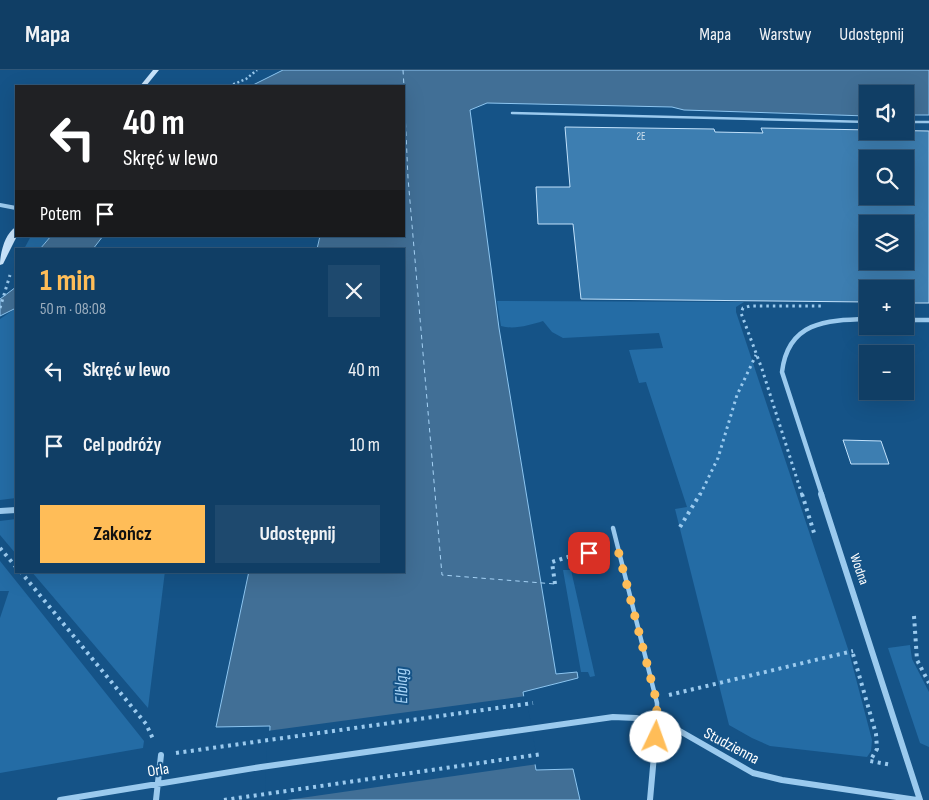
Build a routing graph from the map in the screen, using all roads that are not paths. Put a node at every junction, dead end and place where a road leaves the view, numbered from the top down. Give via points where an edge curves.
1 (156, 70) edge
2 (145, 85) edge
3 (512, 113) dead end
4 (859, 122) edge
5 (914, 122) edge
6 (929, 122) edge
7 (0, 204) edge
8 (15, 208) edge
9 (15, 232) edge
10 (0, 262) edge
11 (859, 320) edge
12 (914, 320) edge
13 (929, 320) edge
14 (15, 510) edge
15 (0, 511) edge
16 (613, 528) dead end
17 (657, 722) junction
18 (538, 728) joint
19 (161, 755) road end
20 (158, 783) junction
21 (60, 800) edge
22 (156, 800) edge
23 (650, 800) edge
24 (919, 800) edge

1 - 2 street
3 - 4 lane via 627,113
5 - 6 lane
7 - 8 street
9 - 10 street
11 - 24 street, Wodna via 822,323 804,330 788,346 782,363 786,387 864,619
12 - 13 street
14 - 15 street
16 - 17 lane via 657,703
17 - 18 street, Studzienna via 613,717
17 - 23 street
17 - 24 street, Studzienna via 678,730 753,773
18 - 20 street, Orla
19 - 20 street
20 - 21 street, Orla
20 - 22 street

